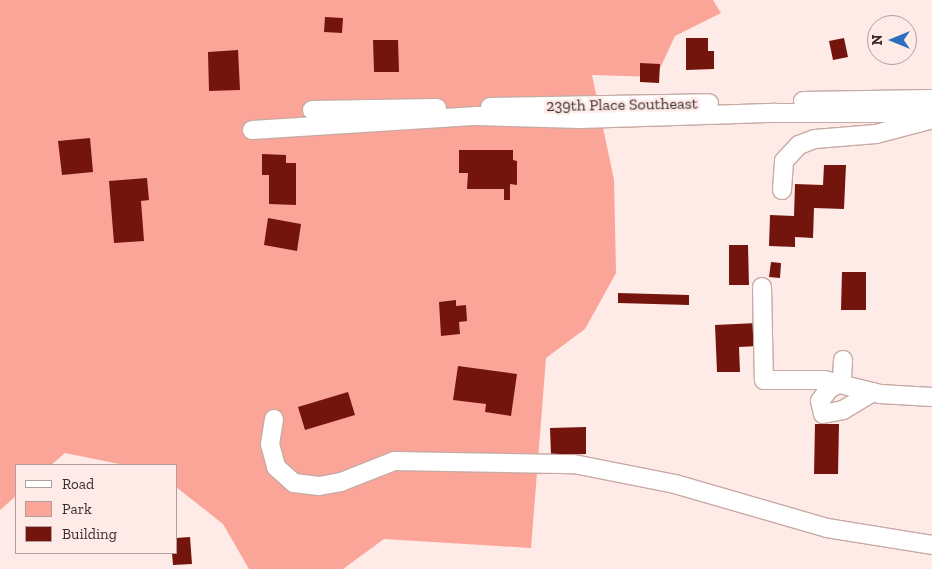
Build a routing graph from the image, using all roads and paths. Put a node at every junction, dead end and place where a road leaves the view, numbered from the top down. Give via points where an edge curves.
1 (932, 99) edge
2 (312, 110) dead end
3 (932, 113) edge
4 (932, 120) edge
5 (252, 130) dead end
6 (782, 190) dead end
7 (762, 287) dead end
8 (843, 360) dead end
9 (842, 382) junction
10 (874, 392) junction
11 (932, 397) edge
12 (274, 419) dead end
13 (932, 545) edge

1 - 2 street, 239th Place Southeast
3 - 5 street via 776,113 580,119 477,116
4 - 6 street via 876,134 815,139 799,145 784,161
7 - 9 street via 764,380
8 - 9 street
9 - 10 street
9 - 10 street via 822,396 820,409 823,414 843,410
10 - 11 street
12 - 13 street via 270,444 276,467 294,483 319,486 341,482 394,461 574,464 676,484 827,528

